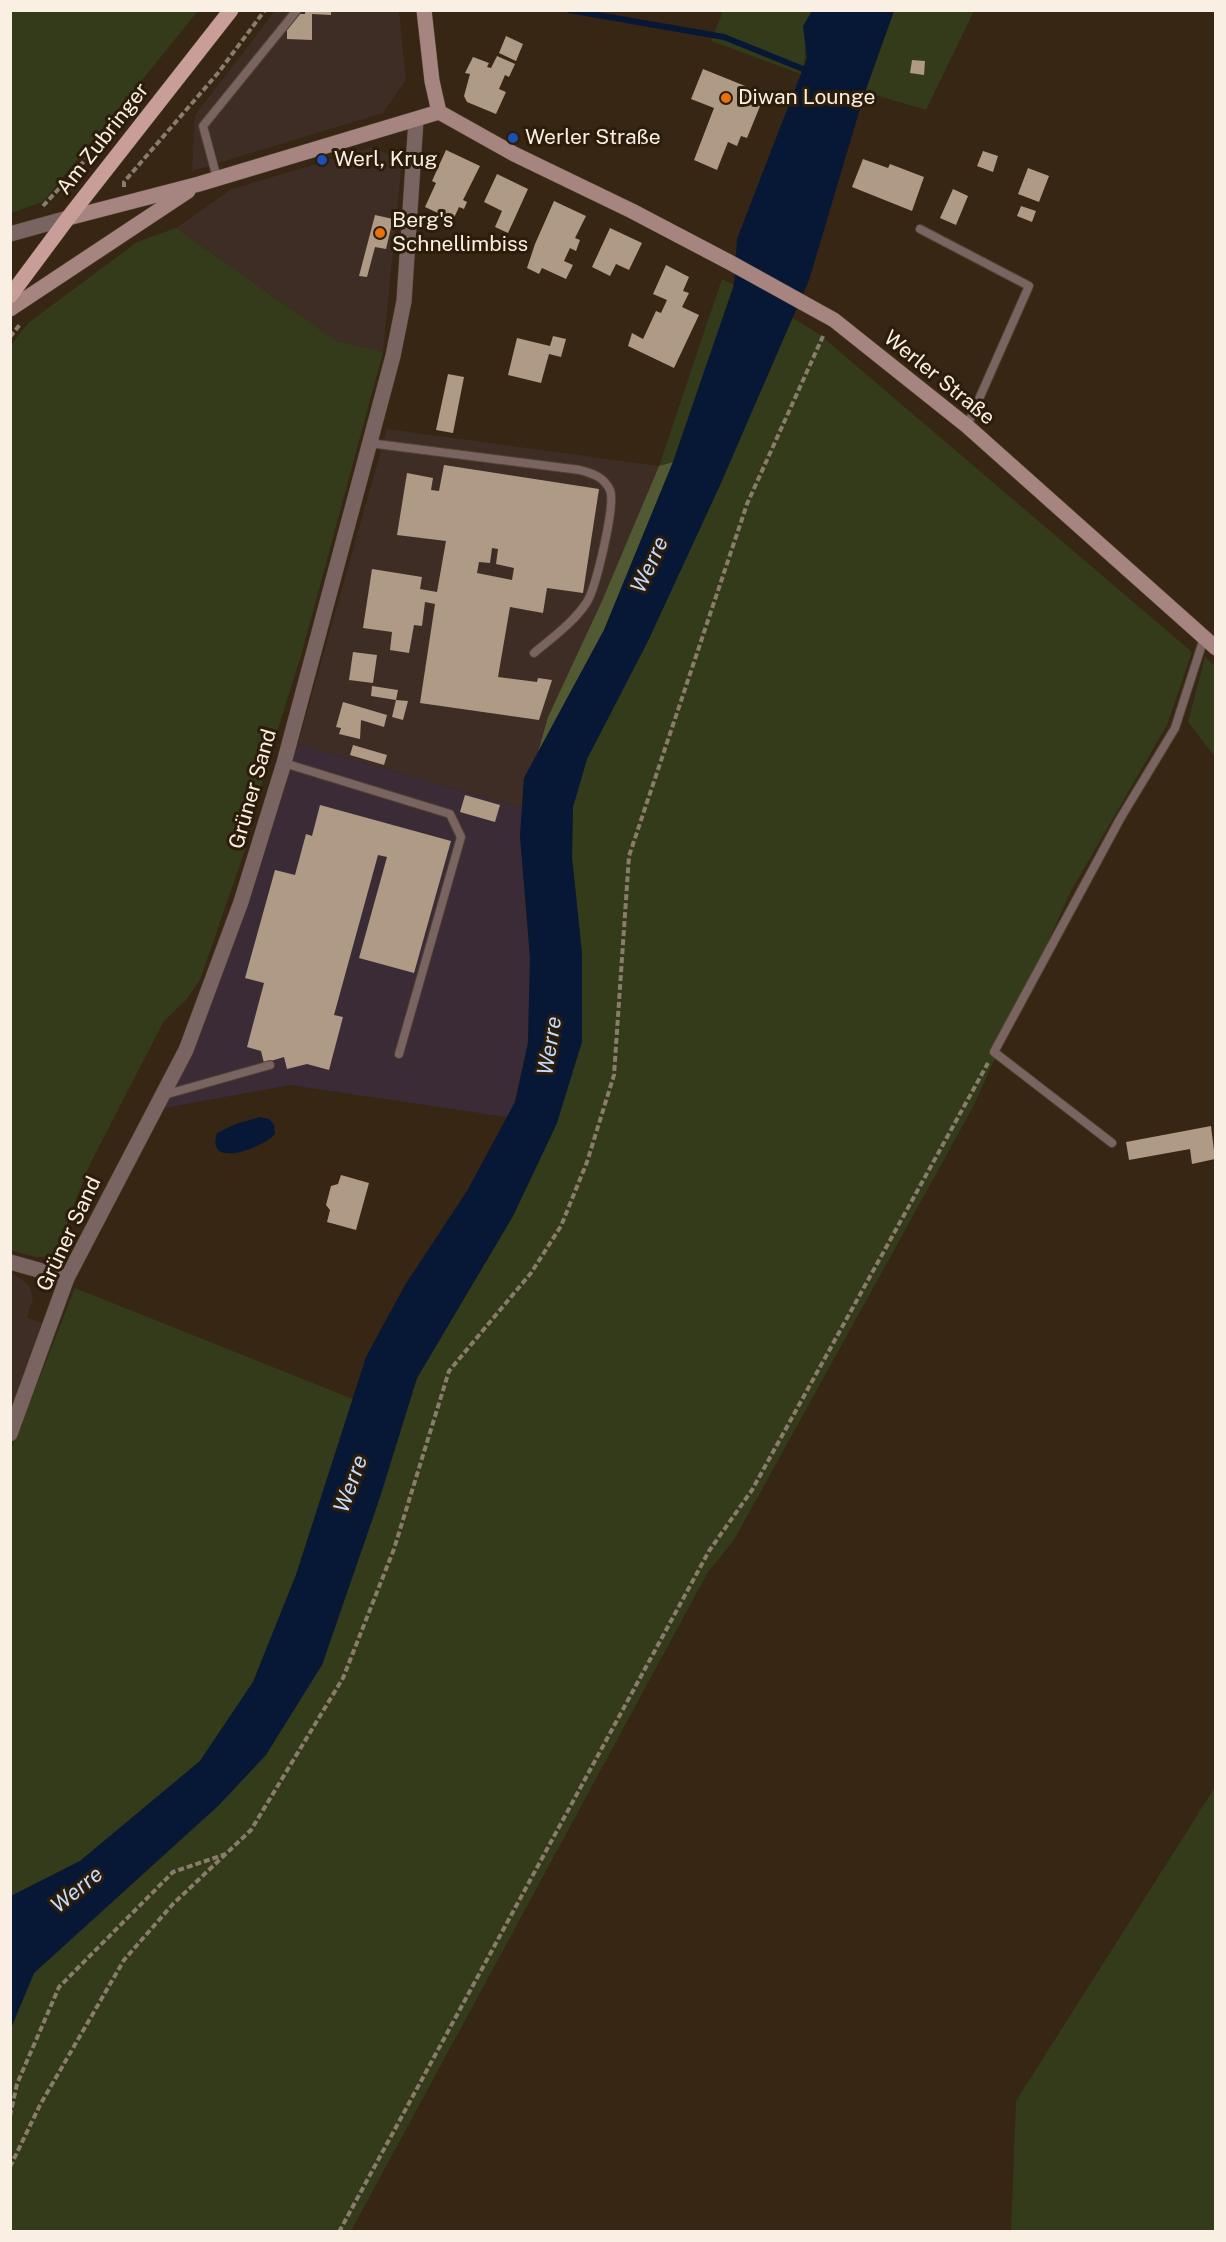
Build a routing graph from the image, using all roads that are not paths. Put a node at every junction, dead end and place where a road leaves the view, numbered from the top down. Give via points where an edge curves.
1 (231, 10) edge
2 (297, 10) edge
3 (424, 10) edge
4 (439, 112) junction
5 (416, 120) junction
6 (217, 178) junction
7 (200, 183) junction
8 (68, 218) junction
9 (920, 229) dead end
10 (10, 234) edge
11 (10, 296) edge
12 (10, 309) edge
13 (967, 426) junction
14 (369, 443) junction
15 (1210, 643) edge
16 (534, 653) dead end
17 (284, 763) junction
18 (399, 1054) dead end
19 (270, 1065) dead end
20 (160, 1096) junction
21 (1112, 1143) dead end
22 (10, 1262) edge
23 (67, 1278) junction
24 (10, 1434) edge

1 - 8 main road, Am Zubringer
2 - 6 lane via 202,126
3 - 4 main road
4 - 5 main road
4 - 13 main road, Werler Straße via 834,320
5 - 6 main road
5 - 14 street, Grüner Sand via 404,301
6 - 7 main road
7 - 8 main road
7 - 12 main road
8 - 10 street
8 - 11 main road, Am Zubringer
9 - 13 lane via 1029,286
13 - 15 main road, Werler Straße
14 - 16 lane via 569,469 598,475 611,491 610,518 587,602
14 - 17 street, Grüner Sand
15 - 21 lane via 1175,728 1120,819 994,1052
17 - 18 lane via 450,814 461,837
17 - 20 street, Grüner Sand via 241,902 186,1050
19 - 20 lane
20 - 23 street, Grüner Sand
22 - 23 street
23 - 24 street, Grüner Sand

